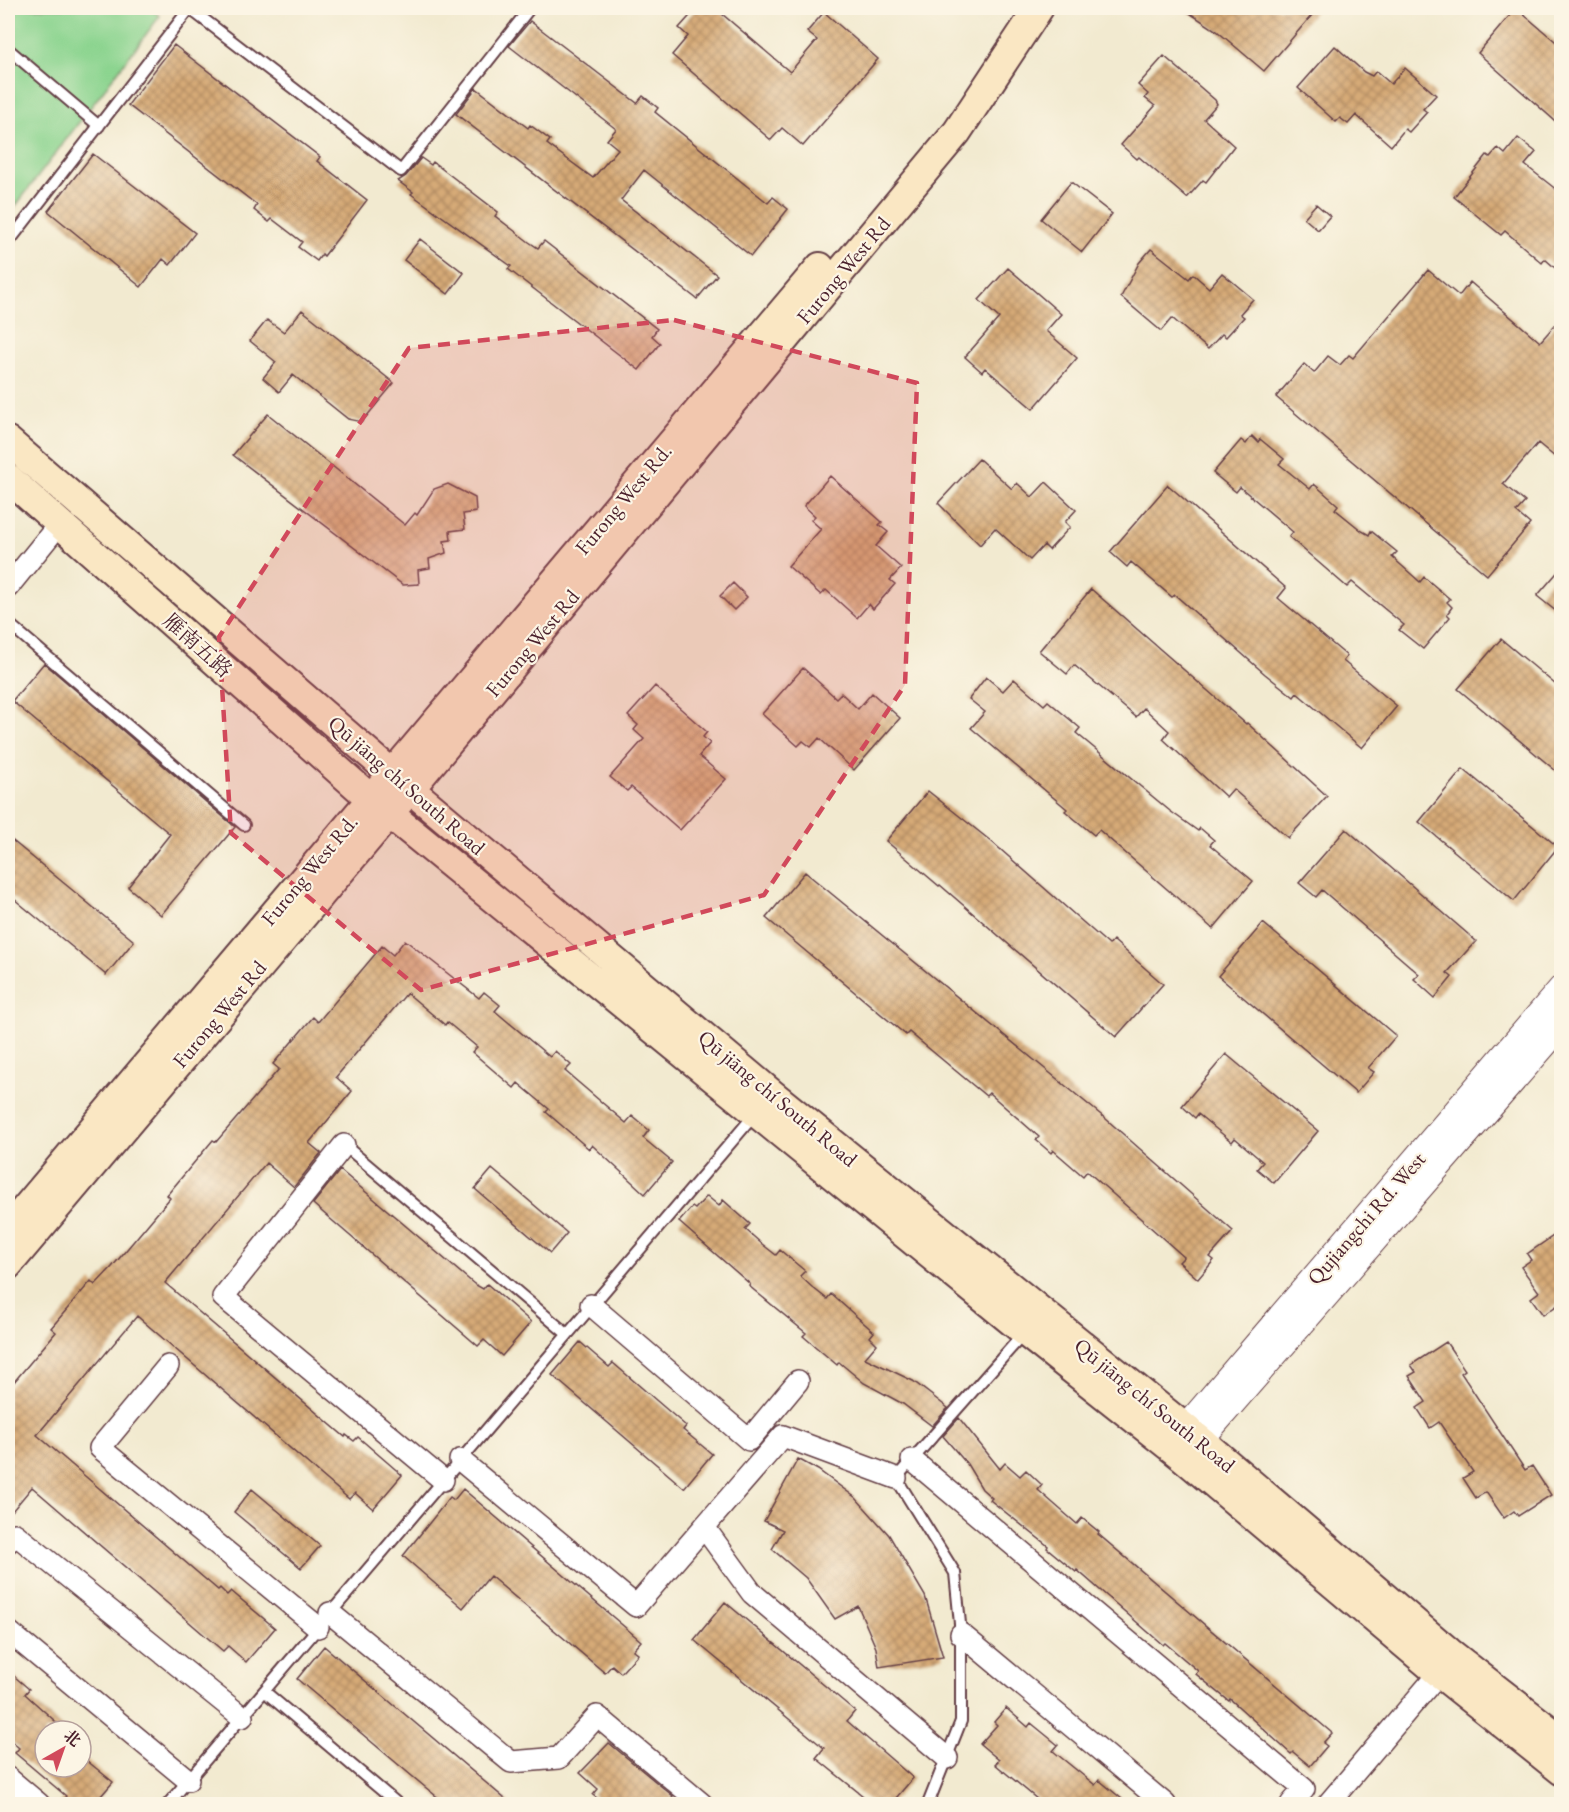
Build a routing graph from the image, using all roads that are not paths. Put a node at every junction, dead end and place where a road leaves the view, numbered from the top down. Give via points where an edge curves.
1 (190, 8) edge
2 (530, 8) edge
3 (1017, 8) edge
4 (1039, 8) edge
5 (8, 49) edge
6 (99, 126) junction
7 (8, 243) edge
8 (8, 441) edge
9 (8, 478) edge
10 (60, 523) junction
11 (8, 586) edge
12 (8, 623) edge
13 (400, 780) junction
14 (379, 805) junction
15 (244, 825) dead end
16 (1562, 988) edge
17 (1562, 1024) edge
18 (756, 1113) junction
19 (344, 1145) joint
20 (8, 1229) edge
21 (8, 1265) edge
22 (591, 1305) junction
23 (1025, 1332) junction
24 (567, 1334) junction
25 (168, 1366) dead end
26 (798, 1381) dead end
27 (1185, 1443) junction
28 (460, 1460) junction
29 (912, 1460) junction
30 (896, 1478) junction
31 (443, 1480) junction
32 (704, 1527) junction
33 (8, 1542) edge
34 (324, 1620) junction
35 (8, 1631) edge
36 (960, 1634) junction
37 (1439, 1673) junction
38 (264, 1691) junction
39 (242, 1718) junction
40 (1562, 1740) edge
41 (947, 1758) junction
42 (1562, 1771) edge
43 (8, 1778) edge
44 (189, 1780) junction
45 (39, 1804) edge
46 (168, 1804) edge
47 (398, 1804) edge
48 (702, 1804) edge
49 (928, 1804) edge
50 (1164, 1804) edge
51 (1291, 1804) edge
52 (1328, 1804) edge

1 - 2 lane via 401,171
1 - 6 lane
3 - 13 main road, Furong West Rd. via 945,119
4 - 13 main road, Furong West Rd via 957,132
5 - 6 lane
6 - 7 lane
8 - 13 main road, Qū jiāng chí South Road
9 - 10 main road, 雁南五路
10 - 11 street
10 - 14 main road, 雁南五路
12 - 15 lane
13 - 14 main road, Furong West Rd
13 - 27 main road, Qū jiāng chí South Road
14 - 18 main road, Qū jiāng chí South Road
14 - 20 main road, Furong West Rd.
14 - 21 main road, Furong West Rd
16 - 27 street, Qujiangchi Rd. West
17 - 27 street, Qujiangchi Rd. West
18 - 22 lane
18 - 23 main road, Qū jiāng chí South Road
19 - 24 lane
19 - 31 street via 223,1297
22 - 24 lane
22 - 26 street via 748,1440
23 - 27 main road, Qū jiāng chí South Road
23 - 29 lane
24 - 28 lane
25 - 34 street via 100,1448
27 - 37 main road, Qū jiāng chí South Road
27 - 40 main road, Qū jiāng chí South Road
28 - 31 lane
28 - 32 street via 636,1606
29 - 30 lane
29 - 51 street via 1304,1789
30 - 32 street via 783,1437
30 - 36 lane via 955,1573
31 - 34 lane
32 - 41 street via 752,1593
33 - 39 street via 15,1534
34 - 38 lane
34 - 48 street via 511,1762 559,1758 597,1716
35 - 44 street
36 - 41 lane via 961,1721
36 - 50 street
37 - 42 main road, Qū jiāng chí South Road
37 - 52 street
38 - 39 lane
38 - 47 lane
39 - 44 lane
41 - 49 lane
43 - 45 street
44 - 46 lane

